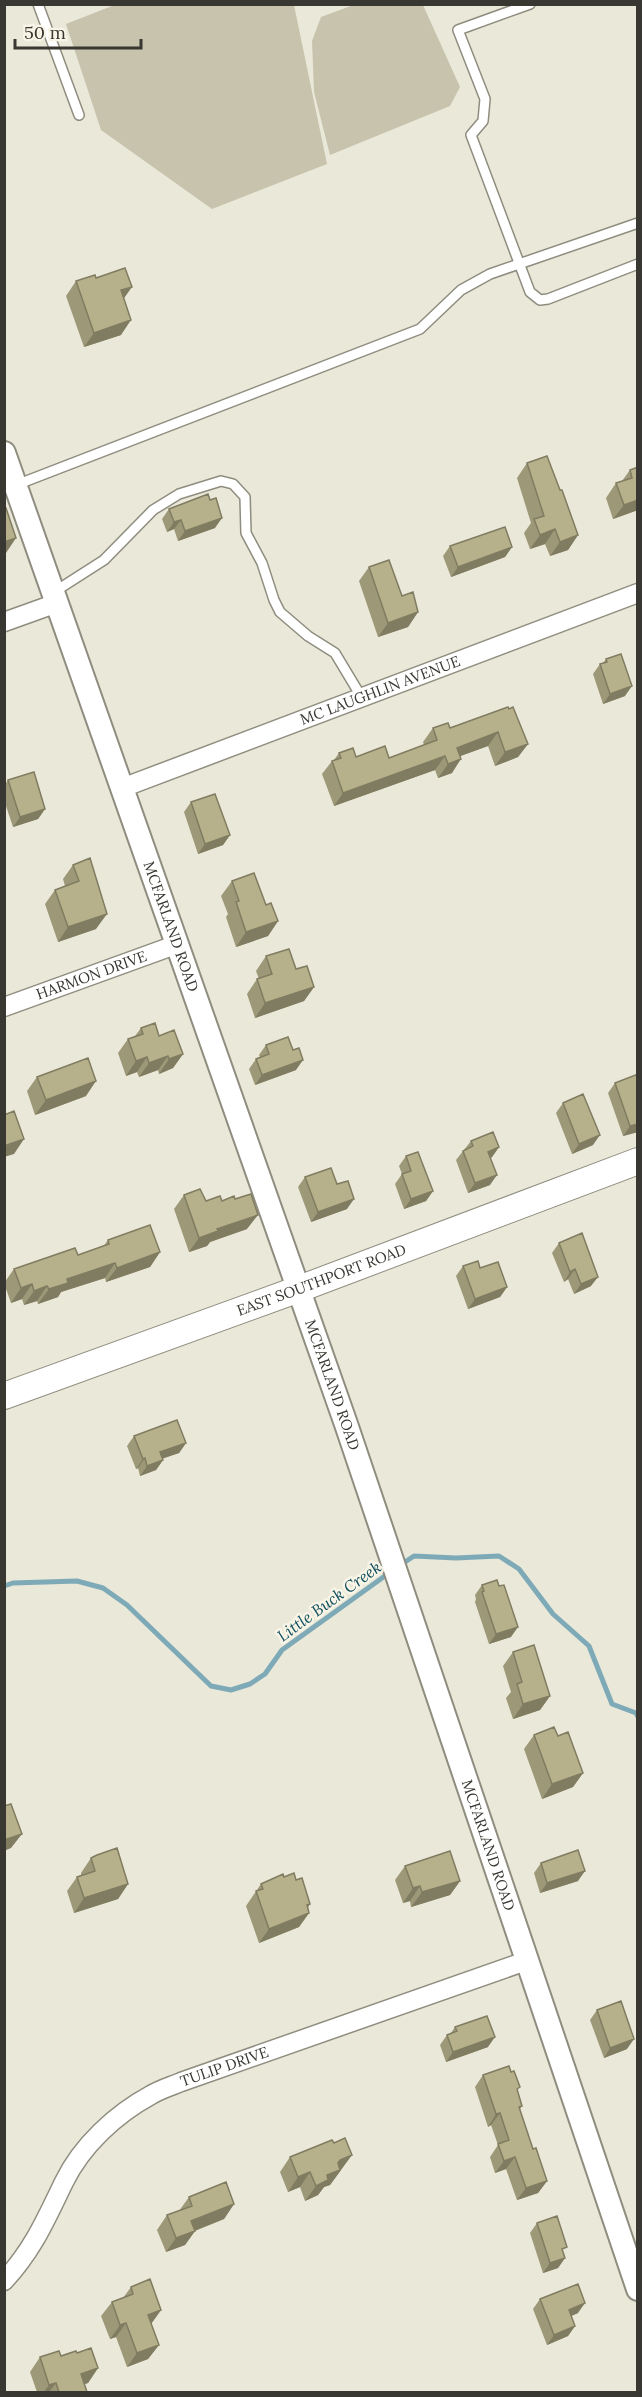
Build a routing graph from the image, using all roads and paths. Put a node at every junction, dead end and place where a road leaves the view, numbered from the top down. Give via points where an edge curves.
1 (38, 4) edge
2 (530, 4) edge
3 (79, 115) dead end
4 (638, 222) edge
5 (519, 263) junction
6 (638, 264) edge
7 (4, 453) edge
8 (16, 485) junction
9 (638, 593) edge
10 (55, 597) junction
11 (4, 622) edge
12 (363, 698) junction
13 (122, 788) junction
14 (177, 944) junction
15 (4, 1007) edge
16 (638, 1161) edge
17 (299, 1289) junction
18 (4, 1396) edge
19 (526, 1961) junction
20 (4, 2281) edge
21 (638, 2289) edge

1 - 3 lane
2 - 5 lane via 458,30 484,99 483,122 471,135
4 - 5 lane
5 - 6 lane via 530,292 540,300
5 - 8 lane via 461,290 420,329
7 - 8 street, MCFARLAND ROAD
8 - 10 street, MCFARLAND ROAD
9 - 12 street, MC LAUGHLIN AVENUE
10 - 11 street
10 - 12 lane via 104,560 153,510 179,494 221,481 233,484 245,497 246,532 280,612 334,653
10 - 13 street, MCFARLAND ROAD
12 - 13 street, MC LAUGHLIN AVENUE
13 - 14 street, MCFARLAND ROAD
14 - 15 street, HARMON DRIVE
14 - 17 street, MCFARLAND ROAD
16 - 17 main road, EAST SOUTHPORT ROAD
17 - 18 main road, EAST SOUTHPORT ROAD
17 - 19 street, MCFARLAND ROAD
19 - 20 street, TULIP DRIVE via 152,2094 119,2116 86,2149 64,2182 37,2241
19 - 21 street, MCFARLAND ROAD

